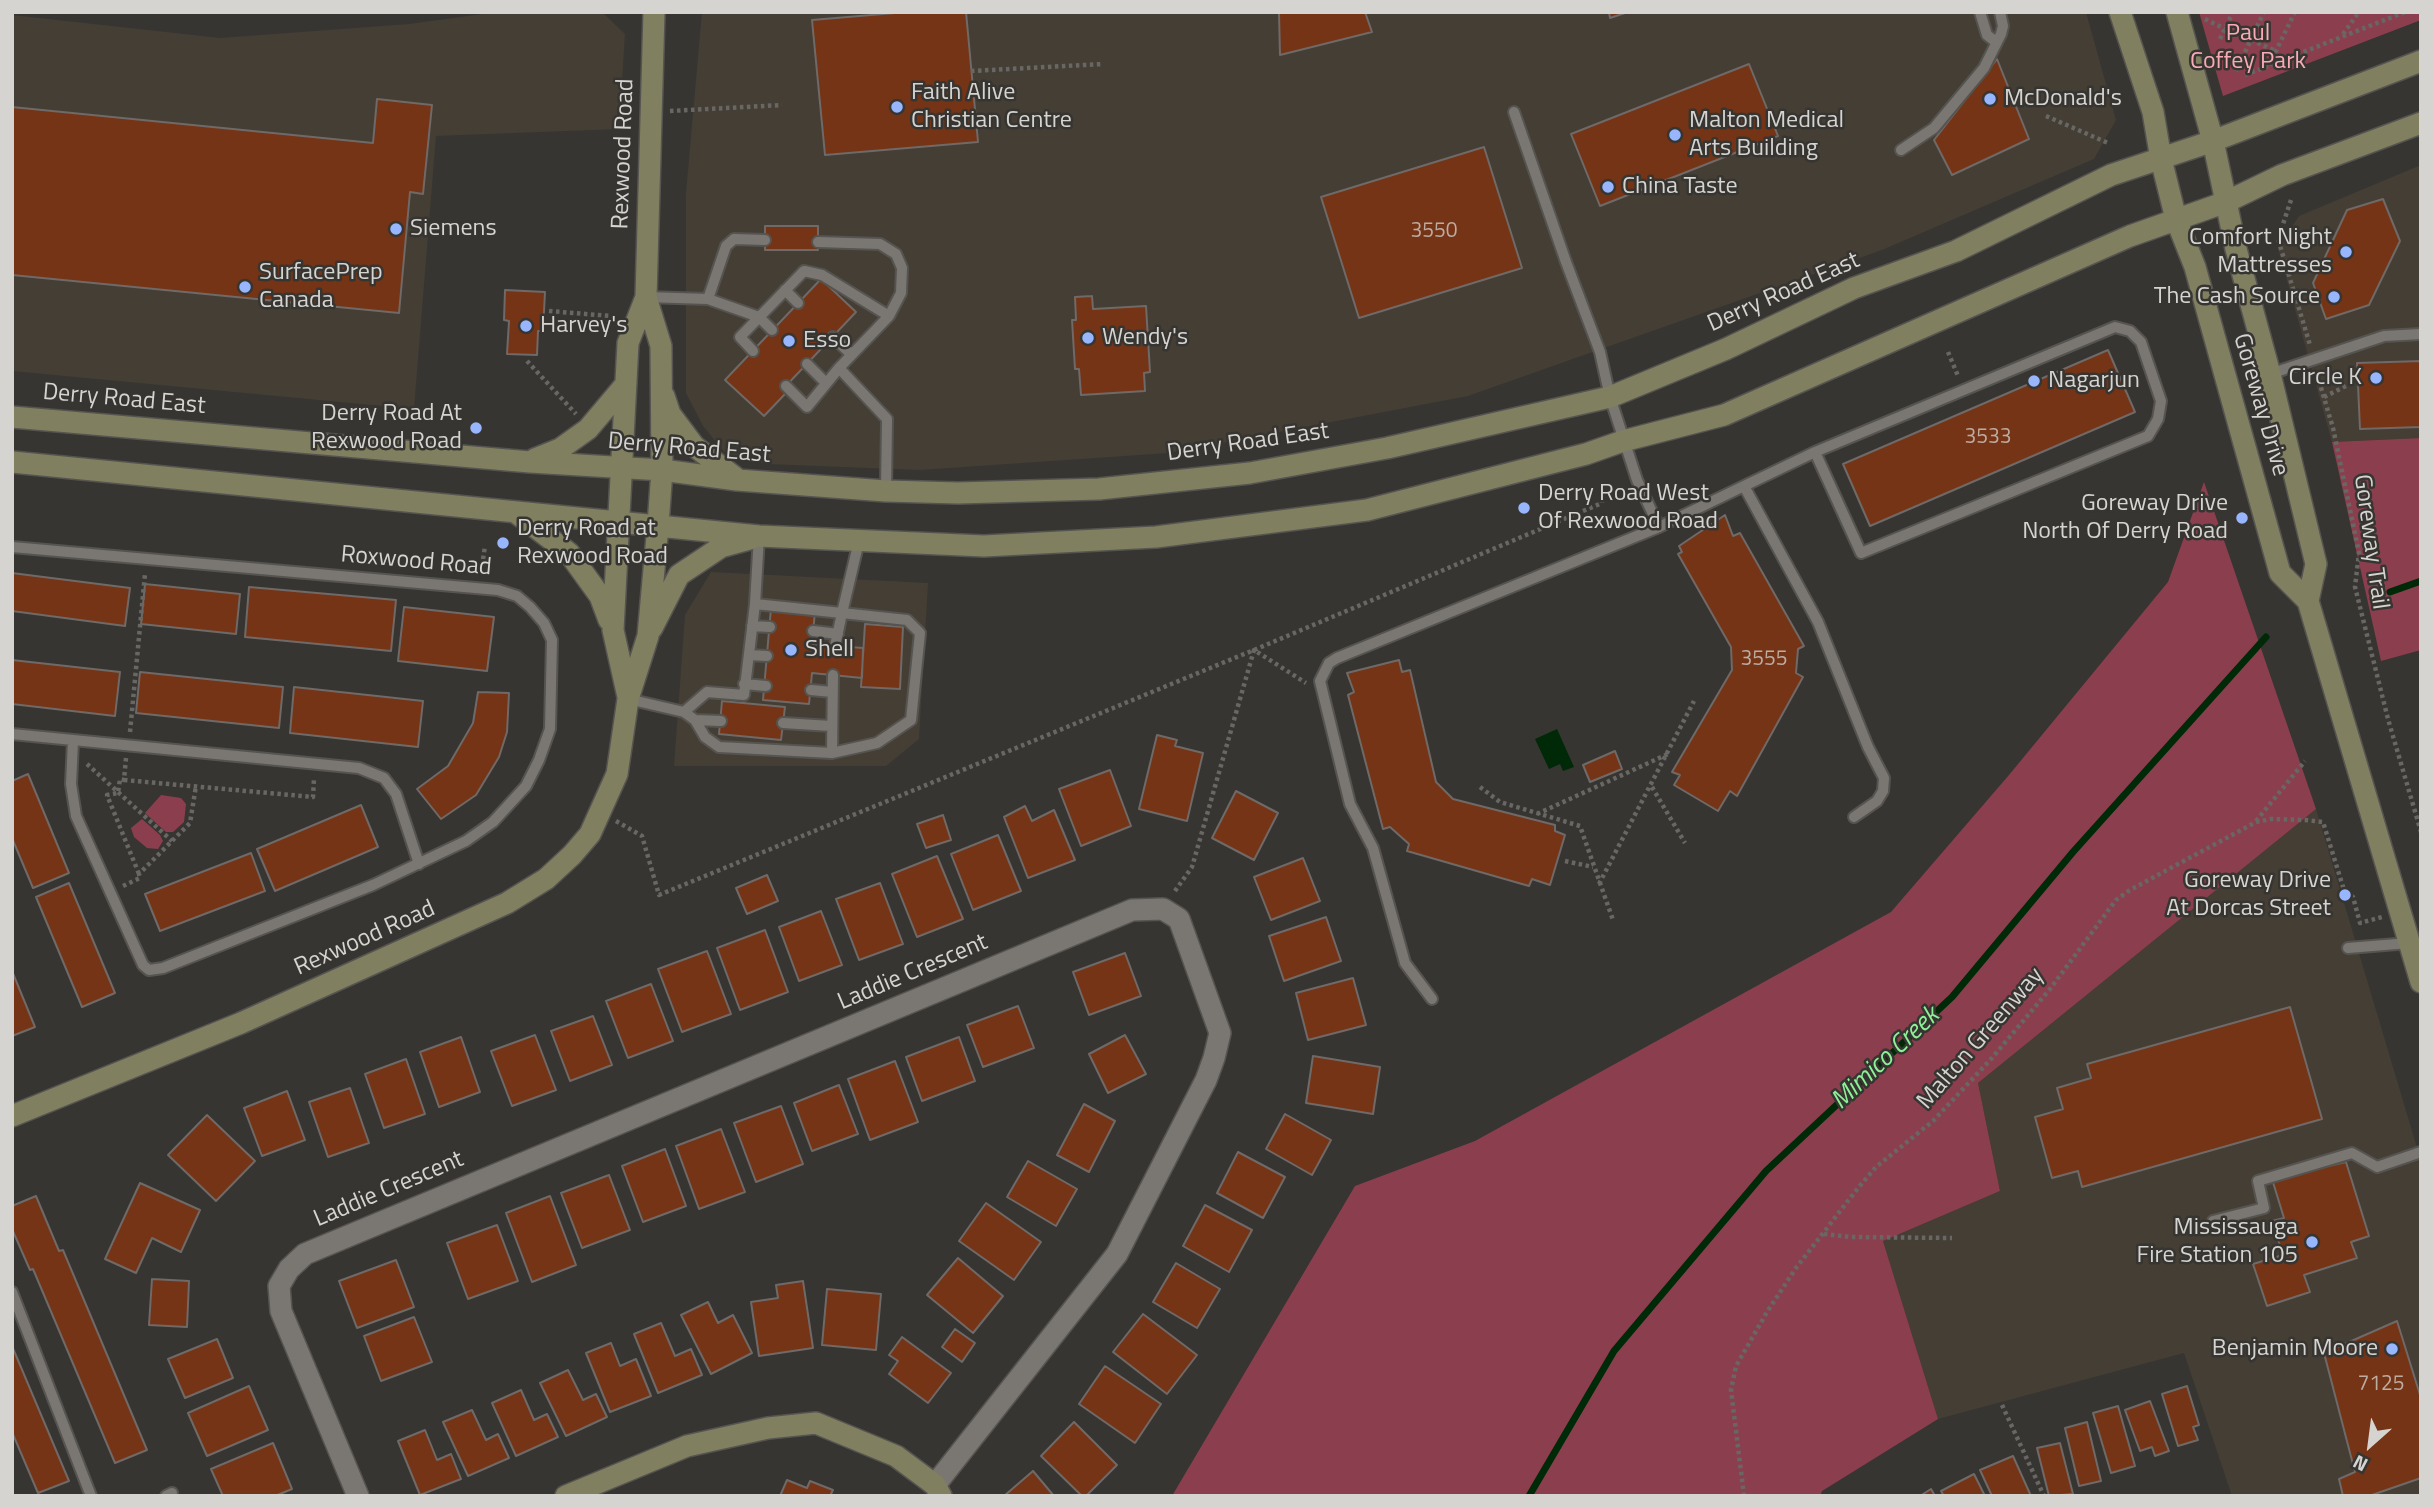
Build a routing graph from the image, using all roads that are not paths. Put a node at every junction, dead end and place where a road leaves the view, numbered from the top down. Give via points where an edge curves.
1 (654, 12) edge
2 (1980, 12) edge
3 (2000, 12) edge
4 (2120, 12) edge
5 (2177, 12) edge
6 (1996, 42) junction
7 (2421, 61) edge
8 (1514, 112) dead end
9 (2421, 123) edge
10 (2213, 141) junction
11 (1901, 150) dead end
12 (2161, 159) junction
13 (2226, 202) junction
14 (2176, 219) junction
15 (765, 240) dead end
16 (818, 242) dead end
17 (785, 290) junction
18 (646, 297) junction
19 (708, 299) junction
20 (798, 303) dead end
21 (889, 316) junction
22 (759, 317) junction
23 (772, 330) dead end
24 (2421, 334) edge
25 (833, 337) dead end
26 (753, 351) dead end
27 (851, 354) junction
28 (807, 364) dead end
29 (839, 368) junction
30 (2270, 374) junction
31 (826, 383) junction
32 (626, 384) junction
33 (661, 385) junction
34 (786, 386) dead end
35 (1610, 397) junction
36 (12, 417) edge
37 (1623, 441) junction
38 (1815, 452) junction
39 (530, 461) junction
40 (12, 462) edge
41 (621, 468) junction
42 (662, 470) junction
43 (737, 480) junction
44 (1744, 486) junction
45 (886, 491) junction
46 (514, 511) junction
47 (619, 523) junction
48 (658, 525) junction
49 (1659, 527) junction
50 (759, 536) junction
51 (859, 541) junction
52 (12, 547) edge
53 (2308, 601) junction
54 (755, 604) junction
55 (842, 613) junction
56 (752, 626) junction
57 (770, 627) dead end
58 (613, 630) junction
59 (813, 631) dead end
60 (838, 634) junction
61 (648, 636) junction
62 (835, 646) dead end
63 (749, 655) junction
64 (767, 656) dead end
65 (832, 675) dead end
66 (744, 684) junction
67 (766, 686) dead end
68 (811, 690) dead end
69 (832, 692) junction
70 (628, 699) junction
71 (684, 712) junction
72 (695, 720) junction
73 (720, 721) dead end
74 (783, 723) dead end
75 (831, 726) junction
76 (12, 734) edge
77 (73, 746) junction
78 (832, 753) junction
79 (1854, 817) dead end
80 (419, 864) junction
81 (2415, 943) edge
82 (2348, 948) dead end
83 (2421, 982) edge
84 (1432, 999) dead end
85 (12, 1116) edge
86 (2421, 1152) edge
87 (2213, 1221) dead end
88 (12, 1292) edge
89 (938, 1490) edge
90 (90, 1496) edge
91 (358, 1496) edge
92 (566, 1496) edge

1 - 18 main road, Rexwood Road
2 - 6 lane via 1987,34
3 - 6 lane via 2003,26
4 - 12 main road, Goreway Drive via 2153,112
5 - 10 main road, Goreway Drive
6 - 11 lane via 1984,68 1934,128
7 - 10 main road, Derry Road East
8 - 35 lane via 1600,352
9 - 13 main road via 2282,175
10 - 12 main road, Derry Road East
10 - 13 main road, Goreway Drive
12 - 14 main road, Goreway Drive
12 - 35 main road, Derry Road East via 2111,175 1956,251 1854,288
13 - 14 main road
13 - 30 main road, Goreway Drive
14 - 37 main road via 1724,415
14 - 53 main road, Goreway Drive via 2194,267 2280,573
15 - 19 lane via 734,239 726,246
16 - 21 lane via 880,244 896,254 902,268 901,293
17 - 20 lane
17 - 21 lane via 804,271 822,275
17 - 22 lane
18 - 19 lane
18 - 32 main road, Rexwood Road via 628,343
18 - 33 main road, Rexwood Road via 661,346
19 - 22 lane
21 - 27 lane
22 - 23 lane
22 - 26 lane via 740,337
24 - 30 lane via 2384,336
25 - 27 lane
27 - 29 lane
28 - 31 lane
29 - 31 lane
29 - 45 lane via 887,419
30 - 53 main road, Goreway Drive via 2316,564
31 - 34 lane via 807,407
32 - 39 main road via 588,429 560,449
32 - 41 main road, Rexwood Road
33 - 42 main road, Rexwood Road
33 - 43 main road via 670,414 694,446
35 - 37 lane
35 - 45 main road, Derry Road East via 1387,448 1250,473 1099,489
36 - 39 main road, Derry Road East
37 - 49 lane
37 - 51 main road via 1354,512 1157,537 984,546
38 - 38 lane via 1861,553 2148,436 2161,401 2140,342 2130,331 2115,327
38 - 44 lane
39 - 41 main road, Derry Road East
40 - 46 main road
41 - 42 main road, Derry Road East
41 - 47 main road, Rexwood Road
42 - 43 main road, Derry Road East
42 - 48 main road, Rexwood Road
43 - 45 main road, Derry Road East
44 - 49 lane
44 - 79 lane via 1818,622 1885,778 1877,801
46 - 47 main road
46 - 58 main road via 569,553 600,596
47 - 48 main road
47 - 58 main road, Rexwood Road
48 - 50 main road
48 - 61 main road, Rexwood Road
49 - 84 lane via 1337,658 1323,671 1321,691 1350,804 1373,848 1405,963
50 - 51 main road
50 - 54 lane
50 - 61 main road via 721,547 679,575
51 - 55 lane
52 - 80 lane, Roxwood Road via 498,590 516,596 544,623 552,640 550,729 539,760 522,792 493,822
53 - 81 main road, Goreway Drive
54 - 55 lane
54 - 56 lane
55 - 60 lane
55 - 78 lane via 907,620 920,633 911,720 877,743
56 - 57 lane
56 - 63 lane
58 - 70 main road, Rexwood Road
59 - 60 lane
60 - 62 lane
61 - 70 main road, Rexwood Road
63 - 64 lane
63 - 66 lane
65 - 69 lane
66 - 67 lane
66 - 71 lane via 744,695 707,692
68 - 69 lane
69 - 75 lane
70 - 71 lane
70 - 85 main road, Rexwood Road via 617,774 600,813 590,834 546,879 508,903 241,1023
71 - 72 lane
72 - 73 lane
72 - 78 lane via 705,737 719,747
74 - 75 lane
75 - 78 lane
76 - 77 lane
77 - 80 lane via 129,746 359,768 384,778 396,794
77 - 80 lane, Roxwood Road via 71,784 76,817 149,970
81 - 82 lane
81 - 83 main road, Goreway Drive
86 - 87 lane via 2377,1167 2352,1153 2258,1181 2264,1208
88 - 90 lane
89 - 91 street, Laddie Crescent via 1117,1254 1206,1080 1220,1033 1179,919 1163,909 1132,910 305,1254 279,1286 281,1311
89 - 92 main road via 896,1456 817,1423 768,1427 687,1446

